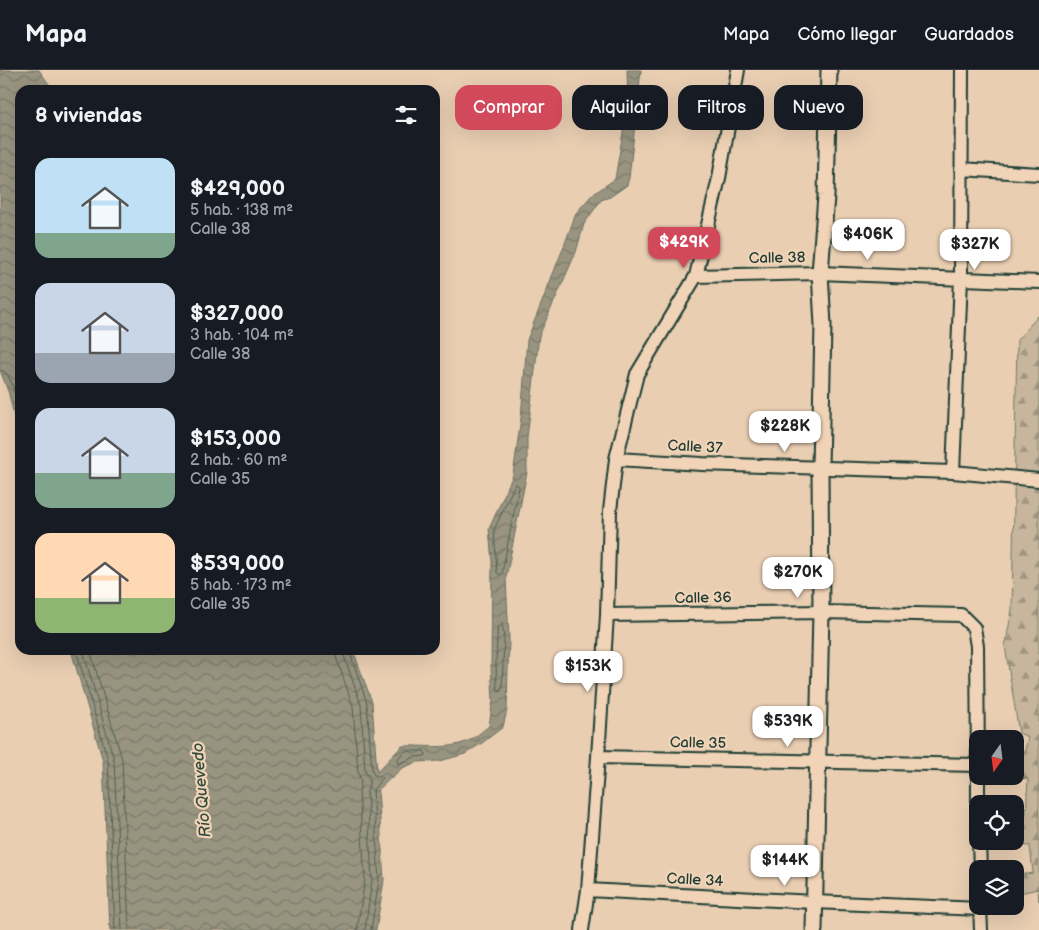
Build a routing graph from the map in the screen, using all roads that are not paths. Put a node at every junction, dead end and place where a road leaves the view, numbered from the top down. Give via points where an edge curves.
1 (738, 70) edge
2 (830, 70) edge
3 (962, 70) edge
4 (962, 169) junction
5 (1039, 174) edge
6 (820, 273) junction
7 (696, 276) junction
8 (961, 278) junction
9 (1039, 282) edge
10 (616, 460) junction
11 (820, 468) junction
12 (953, 472) junction
13 (1039, 480) edge
14 (821, 612) junction
15 (607, 615) junction
16 (978, 730) edge
17 (598, 757) junction
18 (819, 762) junction
19 (969, 766) edge
20 (588, 890) junction
21 (814, 902) junction
22 (969, 908) edge
23 (980, 915) edge
24 (582, 930) edge
25 (814, 930) edge
26 (981, 930) edge

1 - 7 street via 719,178
2 - 6 main road
3 - 4 street
4 - 5 street
4 - 8 street
6 - 7 street, Calle 38
6 - 8 street, Calle 38
6 - 11 main road via 823,325
7 - 10 street via 637,374
8 - 9 street, Calle 38
8 - 12 street
10 - 11 street, Calle 37
10 - 15 street via 610,511
11 - 12 street, Calle 37
11 - 14 main road
12 - 13 street, Calle 37
14 - 15 street, Calle 36
14 - 16 street, Calle 36 via 961,615 974,628 977,646
14 - 18 main road
15 - 17 street
17 - 18 street, Calle 35
17 - 20 street
18 - 19 street, Calle 35
18 - 21 main road
20 - 21 street, Calle 34
20 - 24 street
21 - 22 street, Calle 34
21 - 25 main road
23 - 26 street

